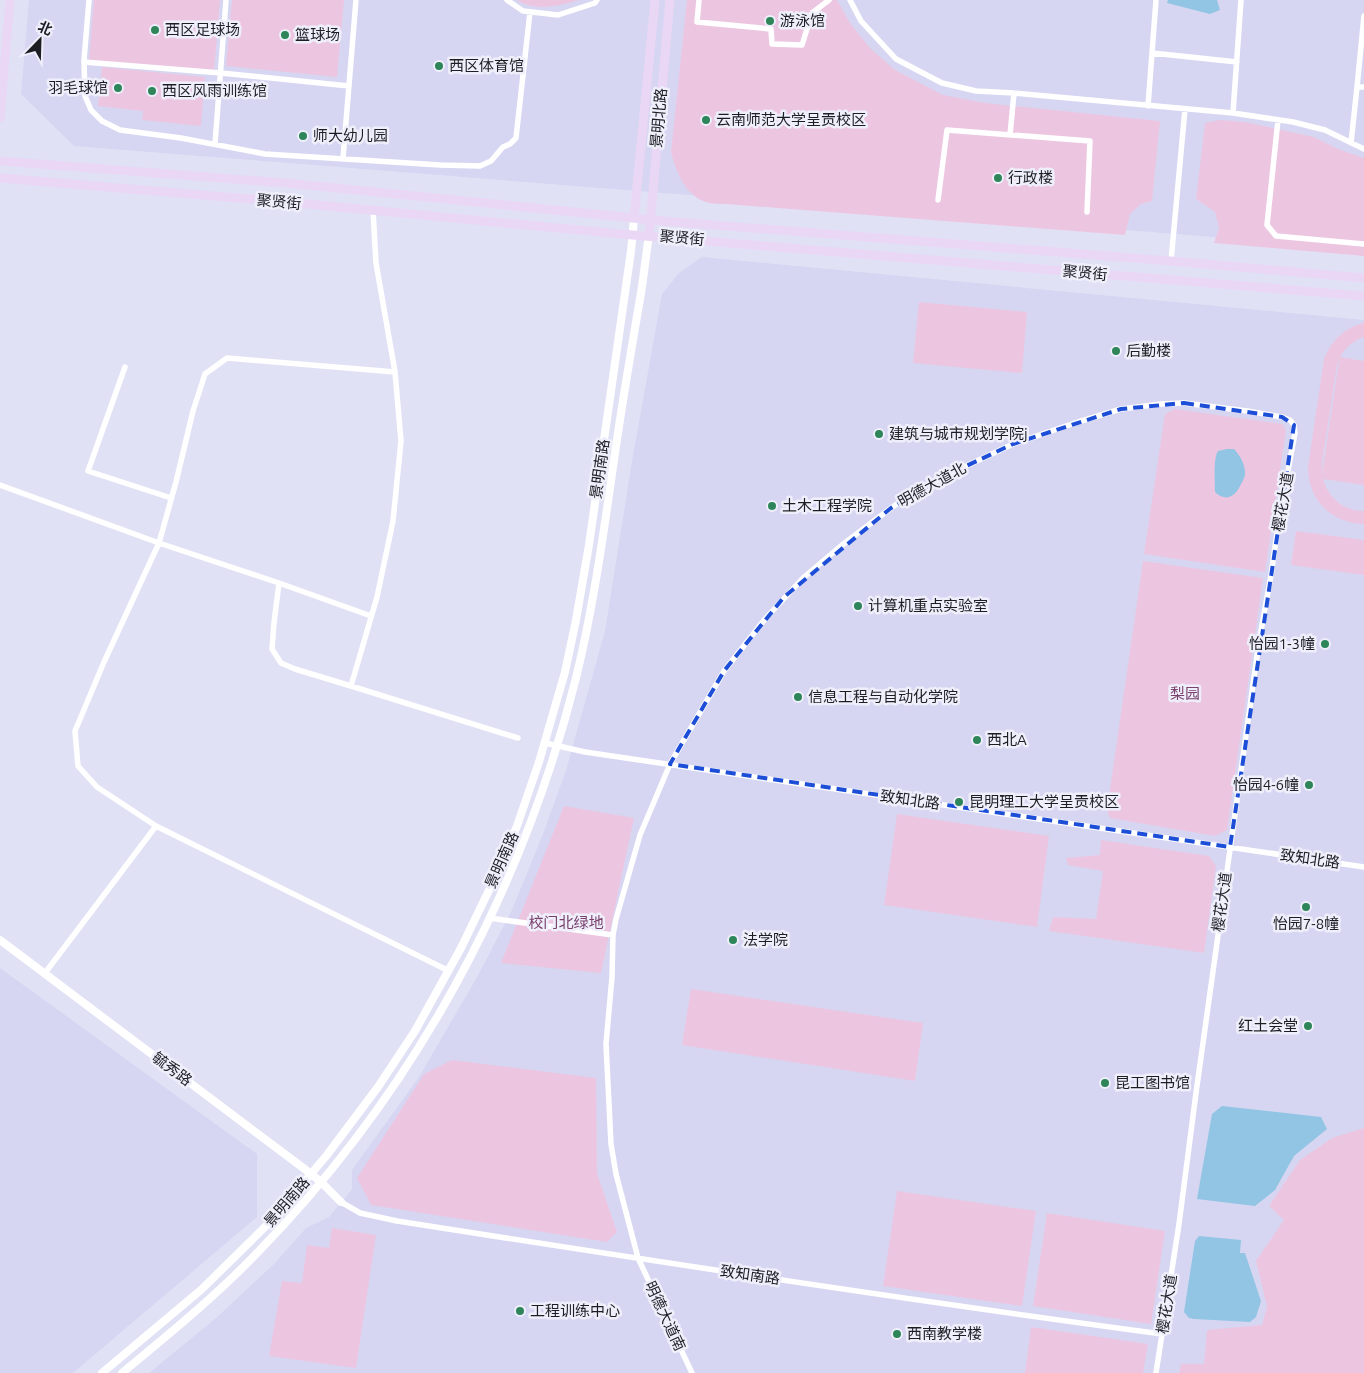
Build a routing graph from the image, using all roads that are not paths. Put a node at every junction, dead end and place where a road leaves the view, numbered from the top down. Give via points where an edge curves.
1 (10, 0) edge
2 (89, 0) edge
3 (226, 0) edge
4 (356, 0) edge
5 (506, 0) edge
6 (597, 0) edge
7 (654, 0) edge
8 (670, 0) edge
9 (699, 0) edge
10 (829, 0) edge
11 (850, 0) edge
12 (1156, 0) edge
13 (1241, 0) edge
14 (530, 12) junction
15 (1364, 16) edge
16 (1152, 53) junction
17 (84, 62) junction
18 (1237, 62) junction
19 (220, 73) junction
20 (349, 86) junction
21 (1361, 87) edge
22 (1014, 93) junction
23 (1148, 106) junction
24 (1185, 109) junction
25 (1233, 113) junction
26 (0, 118) edge
27 (1278, 120) junction
28 (1010, 135) junction
29 (1351, 143) junction
30 (215, 144) junction
31 (1364, 149) edge
32 (344, 158) junction
33 (0, 161) edge
34 (0, 178) edge
35 (938, 200) dead end
36 (373, 210) junction
37 (1087, 212) dead end
38 (634, 218) junction
39 (650, 220) junction
40 (633, 234) junction
41 (649, 235) junction
42 (1364, 244) edge
43 (1171, 261) junction
44 (1364, 278) edge
45 (1364, 296) edge
46 (125, 367) dead end
47 (395, 372) junction
48 (1295, 433) joint
49 (0, 485) edge
50 (171, 498) junction
51 (159, 543) junction
52 (279, 583) junction
53 (371, 616) junction
54 (351, 686) junction
55 (518, 738) dead end
56 (545, 743) junction
57 (557, 745) junction
58 (670, 764) junction
59 (156, 826) junction
60 (1230, 847) junction
61 (1364, 867) edge
62 (489, 918) junction
63 (613, 935) junction
64 (0, 940) edge
65 (449, 971) junction
66 (45, 973) junction
67 (312, 1174) junction
68 (321, 1182) junction
69 (341, 1202) joint
70 (638, 1258) junction
71 (1162, 1334) junction
72 (102, 1373) edge
73 (122, 1373) edge
74 (692, 1373) edge
75 (1156, 1373) edge

1 - 26 main road
2 - 17 street
3 - 19 street
4 - 20 street
5 - 14 street
6 - 14 street via 558,15
7 - 38 main road, 景明北路
8 - 39 main road, 景明北路
9 - 10 street via 697,22 771,29 772,44 802,45 812,13
11 - 22 street via 861,21 896,58 942,83 976,92
12 - 16 street
13 - 18 street
14 - 32 street via 516,138 490,161 480,166
15 - 21 street
16 - 18 street
16 - 23 street
17 - 19 street
17 - 30 street via 86,96 91,110 102,121 120,130
18 - 25 street
19 - 20 street
19 - 30 street
20 - 32 street
21 - 29 street
22 - 23 street
22 - 28 street
23 - 24 street
24 - 25 street
24 - 43 street
25 - 27 street
27 - 29 street via 1324,130
27 - 42 street via 1267,225 1276,236
28 - 35 street via 947,130
28 - 37 street via 1090,141
29 - 31 street
30 - 32 street via 265,154
33 - 38 main road, 聚贤街 via 286,183
34 - 36 main road, 聚贤街
36 - 40 main road, 聚贤街
36 - 47 street via 376,263
38 - 39 main road, 聚贤街
38 - 40 street, 景明南路
39 - 41 main road, 景明北路
39 - 43 main road, 聚贤街
40 - 41 main road, 聚贤街
40 - 56 street, 景明南路 via 589,545 565,672
41 - 45 main road, 聚贤街
41 - 57 street, 景明南路 via 591,603 577,675
43 - 44 main road, 聚贤街
46 - 50 street via 88,471
47 - 50 street via 227,358 205,374
47 - 53 street via 401,441 393,521
48 - 58 street, 明德大道北 via 1290,420 1282,417 1184,403 1147,405 1121,409 1013,444 947,475 883,513 784,597 724,671
48 - 60 street, 樱花大道 via 1259,642
49 - 51 street
50 - 51 street
51 - 52 street
51 - 59 street via 75,731 78,766 97,787
52 - 53 street
52 - 54 street via 272,649 281,663
53 - 54 street
54 - 55 street
56 - 57 street, 致知北路
56 - 65 street, 景明南路 via 517,826
57 - 58 street, 致知北路
57 - 62 street, 景明南路 via 529,829
58 - 60 street, 致知北路
58 - 63 street, 明德大道北 via 640,835
59 - 65 street
59 - 66 street
60 - 61 street, 致知北路
60 - 71 street, 樱花大道
62 - 63 street
62 - 68 street, 景明南路 via 426,1037 388,1095
63 - 70 street, 明德大道南 via 606,1044 612,1144 616,1174
64 - 66 street, 毓秀路
65 - 67 street, 景明南路 via 378,1088
66 - 67 street, 毓秀路
67 - 68 street, 毓秀路
67 - 72 street, 景明南路 via 272,1220 202,1289
68 - 69 street, 毓秀路
68 - 73 street, 景明南路 via 262,1248 210,1298
69 - 70 street, 致知南路 via 372,1216
70 - 71 street, 致知南路
70 - 74 street, 明德大道南
71 - 75 street, 樱花大道

